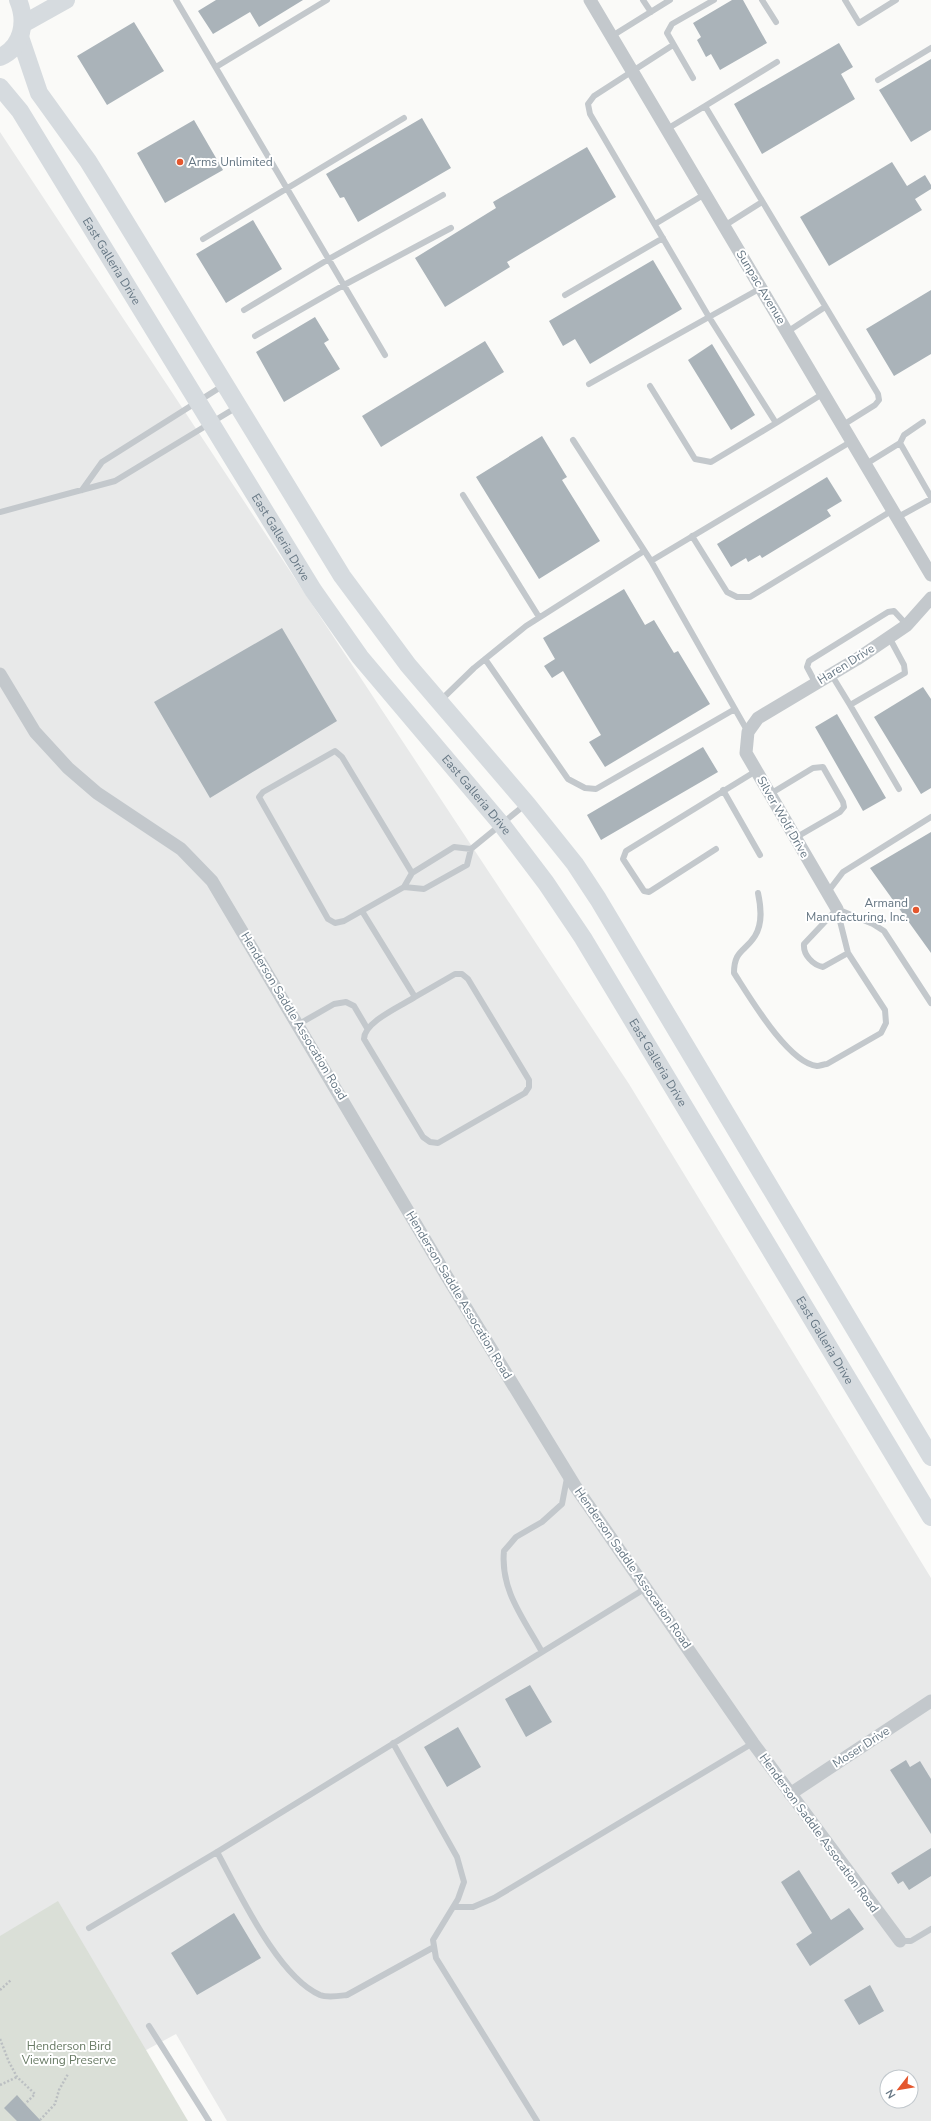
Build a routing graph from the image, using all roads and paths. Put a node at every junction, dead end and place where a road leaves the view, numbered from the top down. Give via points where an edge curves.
1 (18, 0) edge
2 (66, 0) edge
3 (176, 0) edge
4 (327, 0) edge
5 (590, 0) edge
6 (643, 0) edge
7 (670, 0) edge
8 (714, 0) edge
9 (762, 0) edge
10 (845, 0) edge
11 (896, 0) edge
12 (651, 12) junction
13 (776, 22) dead end
14 (22, 30) junction
15 (612, 36) junction
16 (673, 44) junction
17 (931, 48) edge
18 (0, 57) edge
19 (777, 62) dead end
20 (216, 67) junction
21 (632, 71) junction
22 (693, 78) dead end
23 (878, 80) dead end
24 (0, 87) edge
25 (705, 106) junction
26 (404, 118) dead end
27 (667, 129) junction
28 (288, 190) junction
29 (705, 194) junction
30 (443, 195) dead end
31 (762, 202) junction
32 (654, 224) junction
33 (724, 226) junction
34 (451, 228) dead end
35 (663, 238) junction
36 (204, 239) dead end
37 (329, 259) junction
38 (344, 285) junction
39 (761, 288) junction
40 (565, 295) dead end
41 (825, 307) junction
42 (244, 310) dead end
43 (709, 317) junction
44 (788, 332) junction
45 (255, 336) dead end
46 (385, 355) dead end
47 (589, 384) dead end
48 (224, 385) junction
49 (650, 386) dead end
50 (824, 393) junction
51 (198, 401) junction
52 (237, 407) junction
53 (923, 422) dead end
54 (211, 423) junction
55 (776, 423) junction
56 (843, 425) junction
57 (573, 440) dead end
58 (852, 441) junction
59 (900, 443) junction
60 (866, 464) junction
61 (82, 490) junction
62 (463, 495) dead end
63 (931, 498) edge
64 (0, 512) edge
65 (895, 514) junction
66 (692, 536) junction
67 (644, 551) junction
68 (651, 561) junction
69 (931, 575) edge
70 (931, 598) edge
71 (539, 617) junction
72 (907, 625) junction
73 (889, 637) junction
74 (485, 658) junction
75 (0, 674) edge
76 (831, 674) junction
77 (816, 684) junction
78 (440, 701) junction
79 (850, 705) junction
80 (735, 709) junction
81 (751, 727) junction
82 (756, 770) junction
83 (899, 789) dead end
84 (723, 790) junction
85 (770, 794) junction
86 (528, 804) junction
87 (931, 817) edge
88 (502, 825) junction
89 (795, 838) junction
90 (471, 849) junction
91 (716, 849) dead end
92 (760, 855) dead end
93 (412, 873) junction
94 (404, 887) junction
95 (758, 892) dead end
96 (827, 892) junction
97 (837, 909) junction
98 (362, 911) junction
99 (848, 953) junction
100 (415, 997) junction
101 (931, 1003) edge
102 (299, 1024) junction
103 (367, 1028) junction
104 (931, 1457) edge
105 (568, 1474) junction
106 (931, 1517) edge
107 (646, 1588) junction
108 (542, 1652) junction
109 (931, 1701) edge
110 (393, 1743) junction
111 (753, 1743) junction
112 (790, 1794) junction
113 (217, 1852) junction
114 (454, 1907) junction
115 (90, 1928) dead end
116 (931, 1928) edge
117 (900, 1941) joint
118 (434, 1948) junction
119 (11, 1980) dead end
120 (0, 1990) edge
121 (149, 2026) dead end
122 (0, 2039) edge
123 (68, 2074) dead end
124 (18, 2077) junction
125 (0, 2085) edge
126 (25, 2104) dead end
127 (40, 2120) dead end
128 (209, 2121) edge
129 (537, 2121) edge

1 - 14 main road via 22,11
2 - 14 main road
3 - 20 lane
4 - 20 lane
5 - 15 street, Sunpac Avenue
6 - 12 lane
7 - 12 lane
8 - 16 lane via 672,24 667,33
9 - 13 lane
10 - 11 lane via 859,23
12 - 15 lane
14 - 18 main road via 13,48
14 - 48 main road via 39,93 88,161
15 - 21 street, Sunpac Avenue
16 - 21 lane
16 - 22 lane
17 - 23 lane
19 - 25 lane
20 - 28 lane
21 - 27 street, Sunpac Avenue
21 - 32 lane via 594,96 588,104 590,114
24 - 51 main road, East Galleria Drive via 20,111
25 - 27 lane
25 - 31 lane
26 - 28 lane
27 - 29 street, Sunpac Avenue
28 - 36 lane
28 - 37 lane
29 - 32 lane
29 - 33 street, Sunpac Avenue
30 - 37 lane
31 - 33 lane
31 - 41 lane
32 - 35 lane
33 - 39 street, Sunpac Avenue
34 - 38 lane
35 - 40 lane
35 - 43 lane
37 - 38 lane
37 - 42 lane
38 - 45 lane
38 - 46 lane
39 - 43 lane
39 - 44 street, Sunpac Avenue
41 - 44 lane
41 - 56 lane via 878,394 879,400
43 - 47 lane
43 - 55 lane
44 - 50 street, Sunpac Avenue
48 - 51 lane
48 - 52 main road
49 - 55 lane via 695,459 711,462
50 - 55 lane
50 - 56 street, Sunpac Avenue
51 - 54 main road, East Galleria Drive
51 - 61 lane via 102,462
52 - 54 lane
52 - 78 main road via 342,576 374,621
53 - 59 lane via 904,435
54 - 61 lane via 115,481
54 - 88 main road, East Galleria Drive via 312,590 351,645 390,695
56 - 58 street, Sunpac Avenue
57 - 67 lane
58 - 60 street, Sunpac Avenue
58 - 66 lane
59 - 60 lane
59 - 63 lane
60 - 65 street, Sunpac Avenue
61 - 64 lane
62 - 71 lane
63 - 65 lane
65 - 66 lane via 750,597 737,598 727,592
65 - 69 street, Sunpac Avenue
66 - 68 lane
67 - 68 lane
67 - 71 lane
68 - 80 lane
70 - 72 street, Haren Drive
71 - 74 lane
72 - 73 street, Haren Drive
72 - 77 lane via 894,611 888,612 809,661 807,667
73 - 76 street, Haren Drive
73 - 79 lane via 904,665 905,673
74 - 78 lane
74 - 80 lane via 568,779 585,788 596,789
75 - 102 street, Henderson Saddle Assocation Road via 35,732 68,768 97,793 182,850 212,881
76 - 77 street, Haren Drive
76 - 79 lane
77 - 81 street, Haren Drive
78 - 86 main road
79 - 83 lane
80 - 81 lane
81 - 82 street, Silver Wolf Drive via 746,753
82 - 84 lane
82 - 85 street, Silver Wolf Drive
84 - 91 lane via 626,852 623,859 644,891 649,892
84 - 92 lane
85 - 89 street, Silver Wolf Drive
85 - 89 lane via 813,768 823,767 843,802 844,807 840,812
86 - 88 lane
86 - 104 main road via 575,864 598,899
87 - 96 lane via 843,872
88 - 90 lane
88 - 106 main road, East Galleria Drive via 546,883 587,944
89 - 96 street, Silver Wolf Drive
90 - 93 lane via 454,847
90 - 94 lane via 466,865 424,890
93 - 94 lane
93 - 98 lane via 342,757 335,751 263,792 259,797 268,816 328,919 335,924 344,922
94 - 98 lane
95 - 99 lane via 761,908 759,925 755,936 739,952 734,962 734,973 772,1030 798,1057 817,1066 826,1064 881,1034 886,1023 885,1010
96 - 97 street, Silver Wolf Drive
97 - 99 lane
97 - 99 lane via 804,944 804,949 810,960 823,967
97 - 101 lane via 884,931
98 - 100 lane
100 - 103 lane
100 - 103 lane via 455,974 462,974 468,979 529,1080 529,1087 525,1093 438,1143 430,1142 423,1137 364,1039
102 - 103 lane via 334,1004 346,1002 354,1006
102 - 105 street, Henderson Saddle Assocation Road via 454,1289
105 - 107 street, Henderson Saddle Assocation Road
105 - 108 lane via 562,1504 542,1522 516,1537 504,1551 504,1571 508,1590
107 - 108 lane
107 - 111 street, Henderson Saddle Assocation Road
108 - 110 lane
109 - 112 street, Moser Drive
110 - 113 lane
110 - 114 lane via 457,1857 464,1882
111 - 112 street, Henderson Saddle Assocation Road
111 - 114 lane via 494,1898 473,1907
112 - 117 street, Henderson Saddle Assocation Road
113 - 115 lane
113 - 118 lane via 277,1957 297,1979 320,1995 347,1995
114 - 118 lane via 433,1940
116 - 117 lane via 911,1941
118 - 129 lane via 436,1958
119 - 120 path
121 - 128 lane
122 - 124 path
123 - 127 path via 55,2104
124 - 125 path
124 - 126 path via 35,2094

